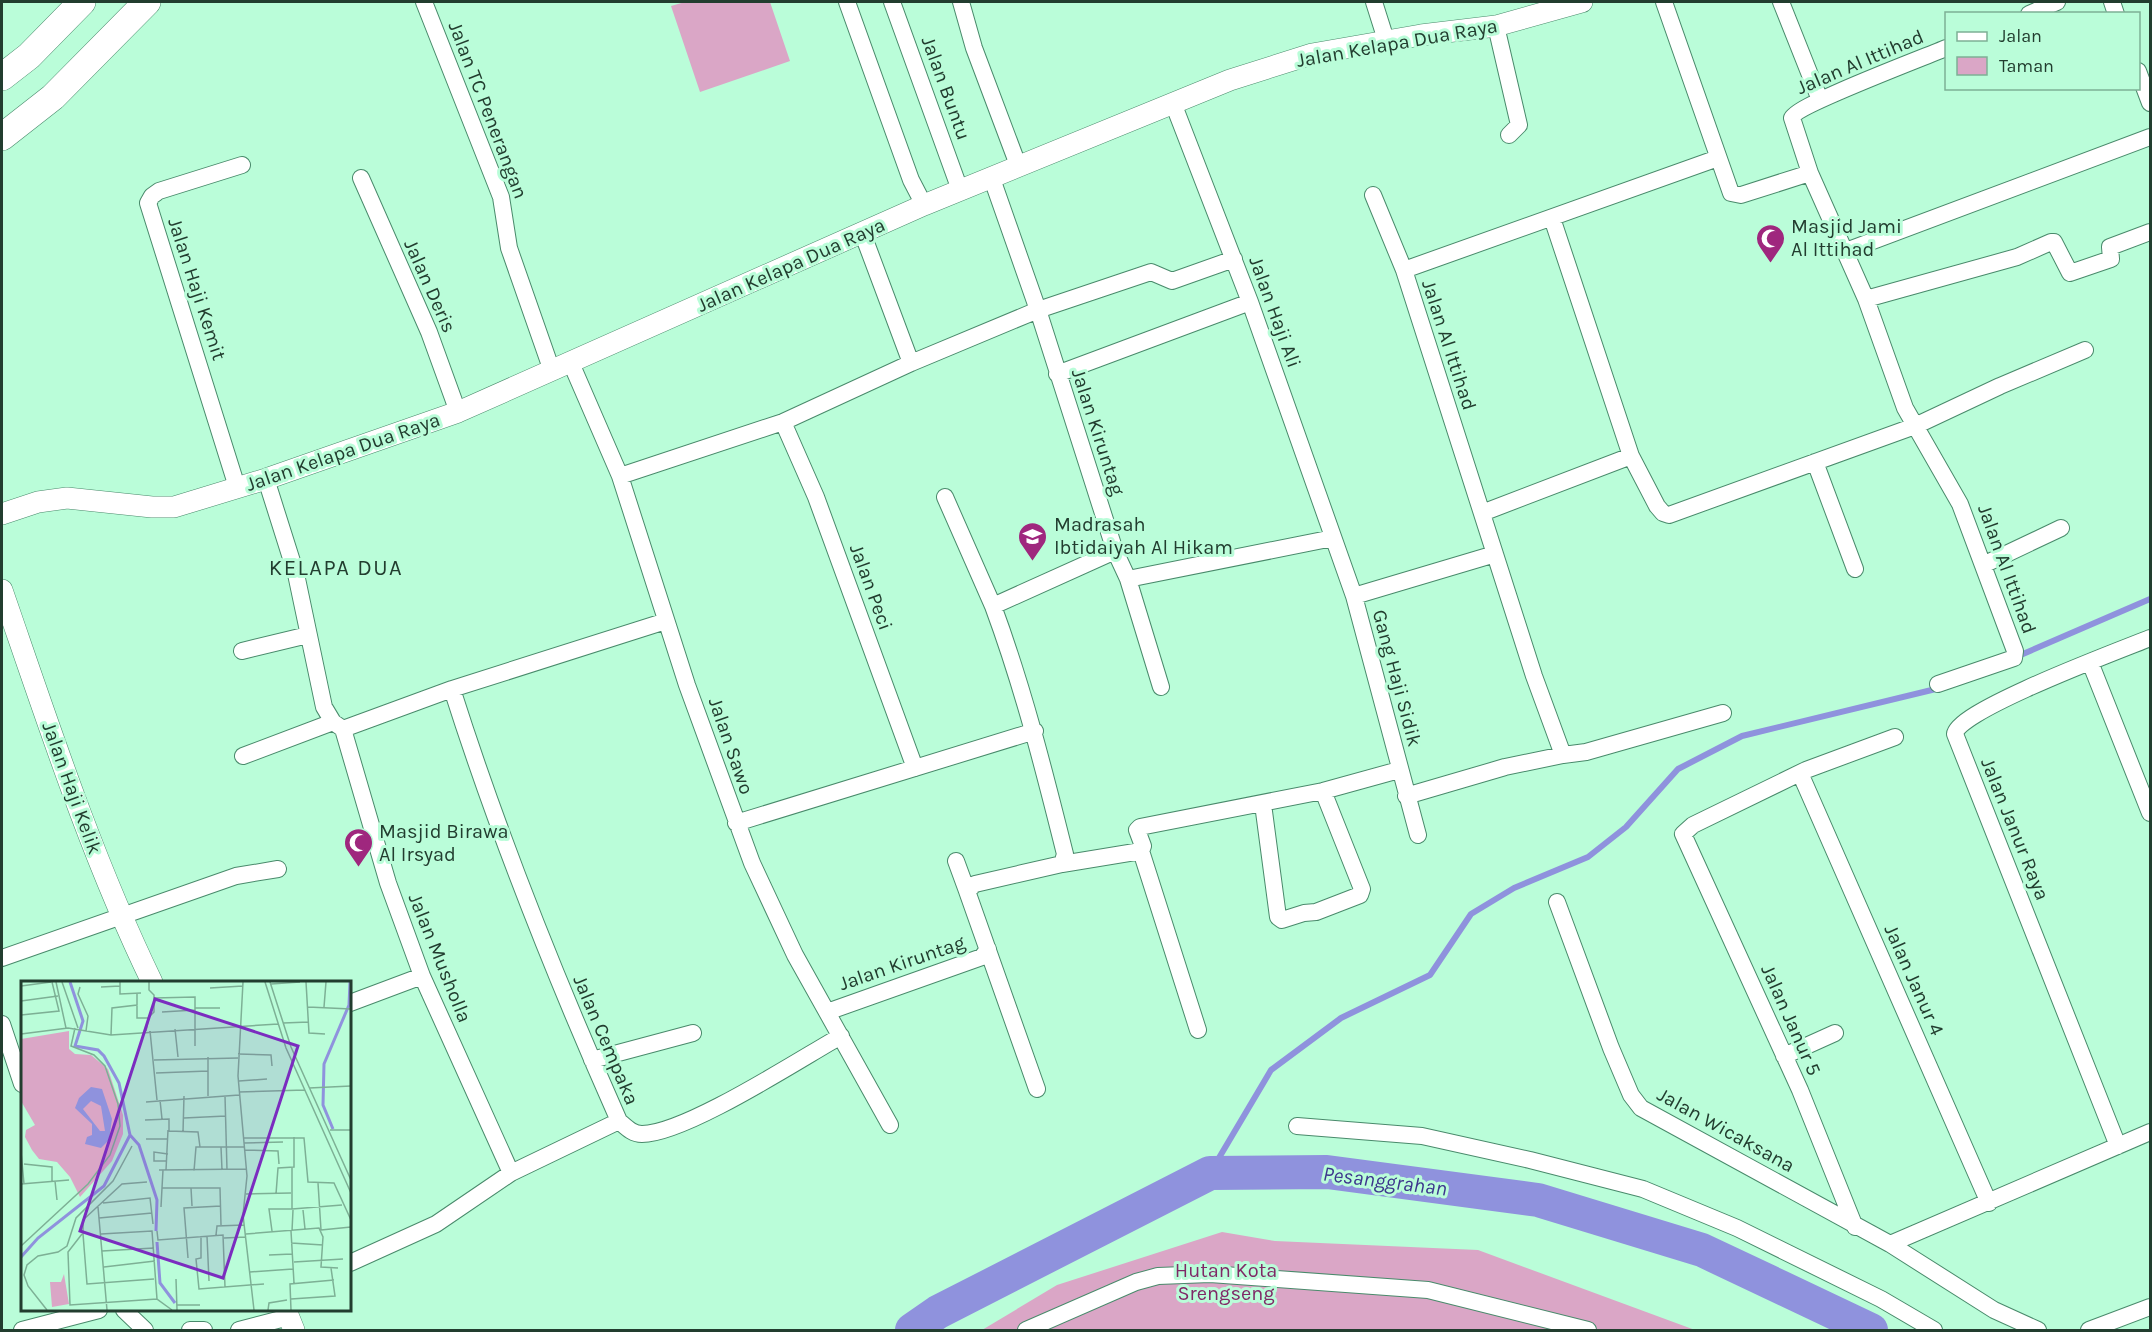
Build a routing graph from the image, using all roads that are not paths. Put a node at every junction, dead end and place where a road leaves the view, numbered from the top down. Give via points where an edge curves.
1 (82, 2) edge
2 (147, 2) edge
3 (424, 2) edge
4 (848, 2) edge
5 (892, 2) edge
6 (961, 2) edge
7 (1374, 2) edge
8 (1582, 2) edge
9 (1664, 2) edge
10 (1781, 2) edge
11 (2057, 2) edge
12 (2034, 12) edge
13 (1496, 26) junction
14 (1386, 40) junction
15 (1945, 49) edge
16 (2140, 74) edge
17 (2, 77) edge
18 (1820, 100) junction
19 (1173, 103) junction
20 (2151, 103) edge
21 (1509, 135) dead end
22 (2, 137) edge
23 (2151, 137) edge
24 (1718, 158) junction
25 (242, 165) dead end
26 (1018, 165) junction
27 (1810, 172) junction
28 (991, 176) junction
29 (361, 178) dead end
30 (960, 190) junction
31 (1373, 195) dead end
32 (924, 205) junction
33 (1552, 218) junction
34 (862, 232) junction
35 (2151, 232) edge
36 (1846, 251) junction
37 (1234, 259) junction
38 (1404, 270) junction
39 (1866, 299) junction
40 (1250, 302) junction
41 (1038, 310) junction
42 (2085, 350) dead end
43 (910, 363) junction
44 (561, 367) junction
45 (1057, 375) junction
46 (458, 412) junction
47 (783, 422) junction
48 (1915, 426) junction
49 (1631, 456) junction
50 (1815, 462) junction
51 (620, 476) junction
52 (266, 479) junction
53 (237, 487) junction
54 (945, 497) dead end
55 (1482, 513) junction
56 (2, 514) edge
57 (2061, 528) dead end
58 (1333, 538) junction
59 (1114, 551) junction
60 (1494, 554) junction
61 (1983, 565) junction
62 (1855, 569) dead end
63 (1128, 579) junction
64 (2, 590) edge
65 (1354, 596) junction
66 (993, 606) junction
67 (666, 621) junction
68 (308, 635) junction
69 (2151, 638) edge
70 (242, 651) dead end
71 (2090, 662) junction
72 (1938, 684) dead end
73 (1161, 687) dead end
74 (452, 689) junction
75 (1723, 713) dead end
76 (338, 725) junction
77 (1035, 731) junction
78 (1895, 737) dead end
79 (1560, 747) junction
80 (243, 756) dead end
81 (915, 768) junction
82 (1399, 770) junction
83 (1800, 773) junction
84 (1323, 791) junction
85 (1406, 796) junction
86 (1263, 804) junction
87 (2151, 813) edge
88 (736, 823) junction
89 (1418, 835) dead end
90 (1141, 851) junction
91 (956, 861) dead end
92 (1062, 864) junction
93 (278, 869) dead end
94 (967, 891) junction
95 (1557, 902) dead end
96 (121, 918) junction
97 (988, 949) junction
98 (2, 958) edge
99 (422, 976) junction
100 (152, 981) edge
101 (351, 1003) edge
102 (827, 1012) junction
103 (2, 1024) edge
104 (1198, 1030) dead end
105 (693, 1033) dead end
106 (1836, 1034) dead end
107 (841, 1036) junction
108 (1784, 1056) junction
109 (592, 1060) junction
110 (21, 1081) edge
111 (1037, 1089) dead end
112 (619, 1121) junction
113 (890, 1125) dead end
114 (1298, 1126) dead end
115 (2151, 1132) edge
116 (2118, 1146) junction
117 (511, 1173) junction
118 (1989, 1203) junction
119 (1855, 1227) junction
120 (1890, 1244) junction
121 (351, 1263) edge
122 (2151, 1306) edge
123 (95, 1311) edge
124 (125, 1311) edge
125 (290, 1319) edge
126 (22, 1330) edge
127 (145, 1330) edge
128 (190, 1330) edge
129 (204, 1330) edge
130 (240, 1330) edge
131 (1026, 1330) edge
132 (1588, 1330) edge
133 (1934, 1330) edge
134 (2038, 1330) edge
135 (2089, 1330) edge

1 - 17 main road via 29,56
2 - 22 main road via 53,97
3 - 44 street, Jalan TC Penerangan via 501,197 509,248
4 - 32 street via 911,180
5 - 30 street, Jalan Buntu
6 - 26 street
7 - 14 street
8 - 13 street, Jalan Kelapa Dua Raya
9 - 24 street
10 - 18 street
11 - 12 street
13 - 14 street, Jalan Kelapa Dua Raya
13 - 21 street via 1519,125
14 - 19 street, Jalan Kelapa Dua Raya via 1312,54
15 - 18 street, Jalan Al Ittihad
16 - 20 street
18 - 27 street, Jalan Al Ittihad via 1792,118
19 - 26 street, Jalan Kelapa Dua Raya
19 - 37 street, Jalan Haji Ali
23 - 36 street
24 - 27 street via 1735,195
24 - 33 street, Jalan Al Ittihad
25 - 53 street, Jalan Haji Kemit via 159,191 148,203
26 - 28 street, Jalan Kelapa Dua Raya
27 - 36 street, Jalan Al Ittihad
28 - 30 street, Jalan Kelapa Dua Raya
28 - 41 street, Jalan Kiruntag
29 - 46 street, Jalan Deris via 429,332
30 - 32 street, Jalan Kelapa Dua Raya
31 - 38 street
32 - 34 street, Jalan Kelapa Dua Raya
33 - 38 street, Jalan Al Ittihad
33 - 49 street
34 - 43 street
34 - 44 street, Jalan Kelapa Dua Raya
35 - 39 street via 2110,247 2111,259 2070,273 2051,242 2018,257
36 - 39 street, Jalan Al Ittihad
37 - 40 street, Jalan Haji Ali
37 - 41 street via 1172,281 1151,272
38 - 55 street, Jalan Al Ittihad
39 - 48 street, Jalan Al Ittihad
40 - 45 street
40 - 58 street, Jalan Haji Ali
41 - 43 street
41 - 45 street, Jalan Kiruntag
42 - 48 street
43 - 47 street
44 - 46 street, Jalan Kelapa Dua Raya
44 - 51 street, Jalan Sawo
45 - 59 street, Jalan Kiruntag
46 - 52 street, Jalan Kelapa Dua Raya
47 - 51 street
47 - 81 street, Jalan Peci via 816,497
48 - 50 street
48 - 61 street, Jalan Al Ittihad via 1960,504
49 - 50 street via 1657,506 1669,515
49 - 55 street
50 - 62 street
51 - 67 street, Jalan Sawo
52 - 53 street, Jalan Kelapa Dua Raya
52 - 68 street, Jalan Musholla via 296,574
53 - 56 street, Jalan Kelapa Dua Raya via 164,508 67,498 38,502
54 - 66 street
55 - 60 street, Jalan Al Ittihad
57 - 61 street
58 - 63 street
58 - 65 street, Jalan Haji Ali
59 - 63 street
59 - 66 street
60 - 65 street
60 - 79 street, Jalan Al Ittihad
61 - 72 street, Jalan Al Ittihad via 2016,656
63 - 73 street
64 - 96 street, Jalan Haji Kelik via 80,815
65 - 82 street, Gang Haji Sidik
66 - 77 street
67 - 74 street
67 - 88 street, Jalan Sawo
68 - 70 street
68 - 76 street, Jalan Musholla via 324,707
69 - 71 street, Jalan Janur Raya
71 - 87 street
71 - 116 street, Jalan Janur Raya via 1998,702 1958,725 1955,734
74 - 76 street
74 - 109 street, Jalan Cempaka via 489,804 538,934
75 - 79 street via 1586,752
76 - 80 street
76 - 99 street, Jalan Musholla
77 - 81 street
77 - 92 street via 1065,854
78 - 83 street
79 - 85 street
81 - 88 street
82 - 84 street
82 - 85 street, Gang Haji Sidik
83 - 108 street, Jalan Janur 5 via 1693,825 1683,834
83 - 118 street, Jalan Janur 4
84 - 86 street
84 - 86 street via 1362,888 1360,895 1282,920 1278,917
85 - 89 street, Gang Haji Sidik
86 - 90 street via 1140,827 1137,830
88 - 102 street, Jalan Sawo via 781,928
90 - 92 street
90 - 104 street
91 - 94 street, Jalan Kiruntag
92 - 94 street via 975,884
93 - 96 street via 236,876
94 - 97 street, Jalan Kiruntag
95 - 119 street, Jalan Wicaksana via 1611,1048 1631,1095 1641,1108
96 - 98 street
96 - 100 street, Jalan Haji Kelik
97 - 102 street, Jalan Kiruntag via 981,957
97 - 111 street, Jalan Kiruntag
99 - 101 street
99 - 117 street, Jalan Musholla
102 - 107 street, Jalan Sawo
103 - 110 street
105 - 109 street
106 - 108 street
107 - 112 street via 695,1118 664,1131 641,1135
107 - 113 street, Jalan Sawo
108 - 119 street, Jalan Janur 5
109 - 112 street, Jalan Cempaka
112 - 117 street, Jalan Cempaka
114 - 133 street via 1422,1136 1643,1189 1737,1228 1881,1299
115 - 116 street
116 - 118 street
117 - 121 street, Jalan Cempaka via 436,1224
118 - 120 street
119 - 120 street, Jalan Wicaksana
120 - 134 street, Jalan Wicaksana via 1995,1310
122 - 135 street
123 - 126 street
124 - 127 street
125 - 130 street
128 - 129 street
131 - 132 street via 1136,1282 1158,1276 1210,1274 1428,1290

